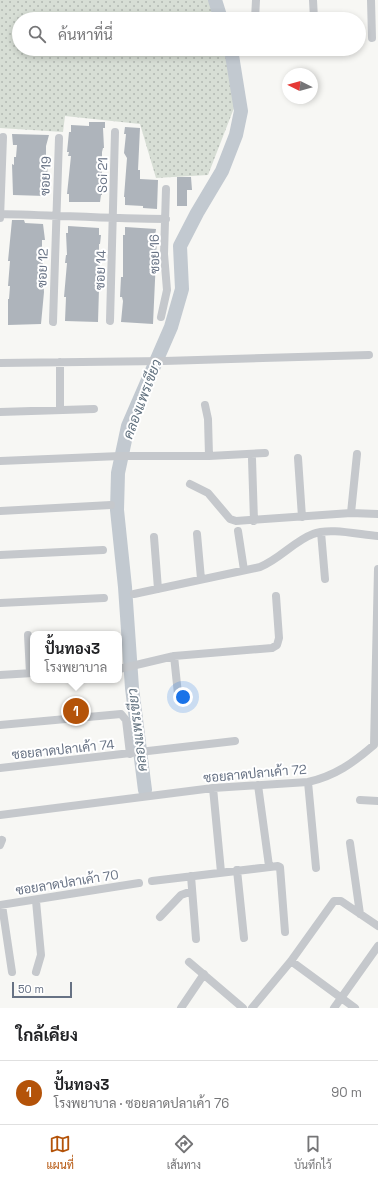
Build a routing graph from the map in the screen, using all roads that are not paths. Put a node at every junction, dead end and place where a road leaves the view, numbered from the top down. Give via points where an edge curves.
1 (256, 0) edge
2 (314, 0) edge
3 (371, 0) edge
4 (255, 12) edge
5 (314, 12) edge
6 (372, 38) dead end
7 (115, 132) dead end
8 (3, 137) dead end
9 (58, 138) dead end
10 (166, 189) dead end
11 (0, 214) edge
12 (56, 215) junction
13 (0, 218) edge
14 (113, 219) junction
15 (166, 219) junction
16 (161, 317) dead end
17 (110, 321) dead end
18 (52, 322) dead end
19 (369, 355) dead end
20 (60, 362) junction
21 (0, 363) edge
22 (205, 405) dead end
23 (94, 409) dead end
24 (60, 410) junction
25 (0, 412) edge
26 (265, 453) dead end
27 (357, 454) dead end
28 (209, 456) junction
29 (298, 458) dead end
30 (252, 459) dead end
31 (0, 461) edge
32 (190, 484) dead end
33 (111, 505) dead end
34 (0, 511) edge
35 (351, 513) junction
36 (378, 514) edge
37 (302, 517) junction
38 (254, 521) junction
39 (238, 531) dead end
40 (321, 532) junction
41 (197, 534) dead end
42 (378, 536) edge
43 (154, 537) dead end
44 (103, 550) dead end
45 (0, 556) edge
46 (378, 569) edge
47 (244, 570) junction
48 (202, 579) junction
49 (326, 579) dead end
50 (378, 585) edge
51 (158, 589) junction
52 (134, 594) dead end
53 (276, 596) dead end
54 (104, 598) dead end
55 (0, 603) edge
56 (28, 635) dead end
57 (377, 639) edge
58 (174, 656) junction
59 (30, 660) edge
60 (122, 668) edge
61 (30, 673) edge
62 (0, 675) edge
63 (377, 693) edge
64 (178, 694) dead end
65 (0, 725) edge
66 (235, 741) dead end
67 (376, 745) edge
68 (137, 753) junction
69 (0, 768) edge
70 (308, 782) junction
71 (258, 785) junction
72 (213, 788) junction
73 (360, 800) dead end
74 (378, 801) edge
75 (0, 815) edge
76 (350, 843) dead end
77 (269, 866) junction
78 (316, 868) dead end
79 (237, 870) junction
80 (221, 872) junction
81 (192, 876) junction
82 (152, 882) dead end
83 (139, 883) dead end
84 (192, 891) junction
85 (36, 901) junction
86 (1, 905) edge
87 (360, 914) junction
88 (160, 917) dead end
89 (378, 926) edge
90 (285, 932) dead end
91 (244, 938) dead end
92 (196, 939) dead end
93 (378, 946) edge
94 (291, 961) junction
95 (189, 962) dead end
96 (12, 972) dead end
97 (36, 972) dead end
98 (204, 974) junction
99 (341, 998) junction
100 (180, 1008) edge
101 (243, 1008) edge
102 (252, 1008) edge
103 (334, 1008) edge
104 (355, 1008) edge

1 - 4 street
2 - 5 street
3 - 6 street
7 - 14 street, Soi 21
8 - 11 street
9 - 12 street, ซอย 19
10 - 15 street, ซอย 16
11 - 12 street
11 - 13 street
12 - 14 street
12 - 18 street, ซอย 12
14 - 15 street
14 - 17 street, ซอย 14
15 - 16 street, ซอย 16 via 164,254 167,290
19 - 20 street
20 - 21 street
20 - 24 street
22 - 28 street
23 - 24 street
24 - 25 street
26 - 28 street
27 - 35 street
28 - 31 street via 124,456
29 - 37 street
30 - 38 street
32 - 38 street via 208,494 230,519
33 - 34 street
35 - 36 street
35 - 37 street
37 - 38 street
39 - 47 street
40 - 42 street
40 - 47 street via 309,536 268,564
40 - 49 street
41 - 48 street
43 - 51 street
44 - 45 street
46 - 50 street, ซอยลาดปลาเค้า 72
47 - 48 street
48 - 51 street
50 - 57 street, ซอยลาดปลาเค้า 72
51 - 52 street
53 - 58 street via 278,645 272,648
54 - 55 street
56 - 59 street
57 - 63 street, ซอยลาดปลาเค้า 72
58 - 60 street
58 - 64 street
61 - 62 street
63 - 67 street, ซอยลาดปลาเค้า 72
65 - 68 street via 121,714 126,720
66 - 68 street, ซอยลาดปลาเค้า 74
67 - 70 street, ซอยลาดปลาเค้า 72 via 350,765
68 - 69 street, ซอยลาดปลาเค้า 74
70 - 71 street, ซอยลาดปลาเค้า 72
70 - 78 street
71 - 72 street, ซอยลาดปลาเค้า 72
71 - 77 street
72 - 75 street, ซอยลาดปลาเค้า 72
72 - 80 street
73 - 74 street
76 - 87 street
77 - 79 street
77 - 90 street via 280,867
79 - 80 street
79 - 91 street
80 - 81 street
81 - 82 street
81 - 84 street
83 - 85 street, ซอยลาดปลาเค้า 70
84 - 88 street via 181,895
84 - 92 street
85 - 86 street, ซอยลาดปลาเค้า 70
85 - 97 street via 41,955
86 - 96 street
87 - 89 street
87 - 94 street via 341,901 334,901
93 - 99 street
94 - 99 street
94 - 102 street
95 - 98 street
98 - 100 street
98 - 101 street
99 - 103 street
99 - 104 street

